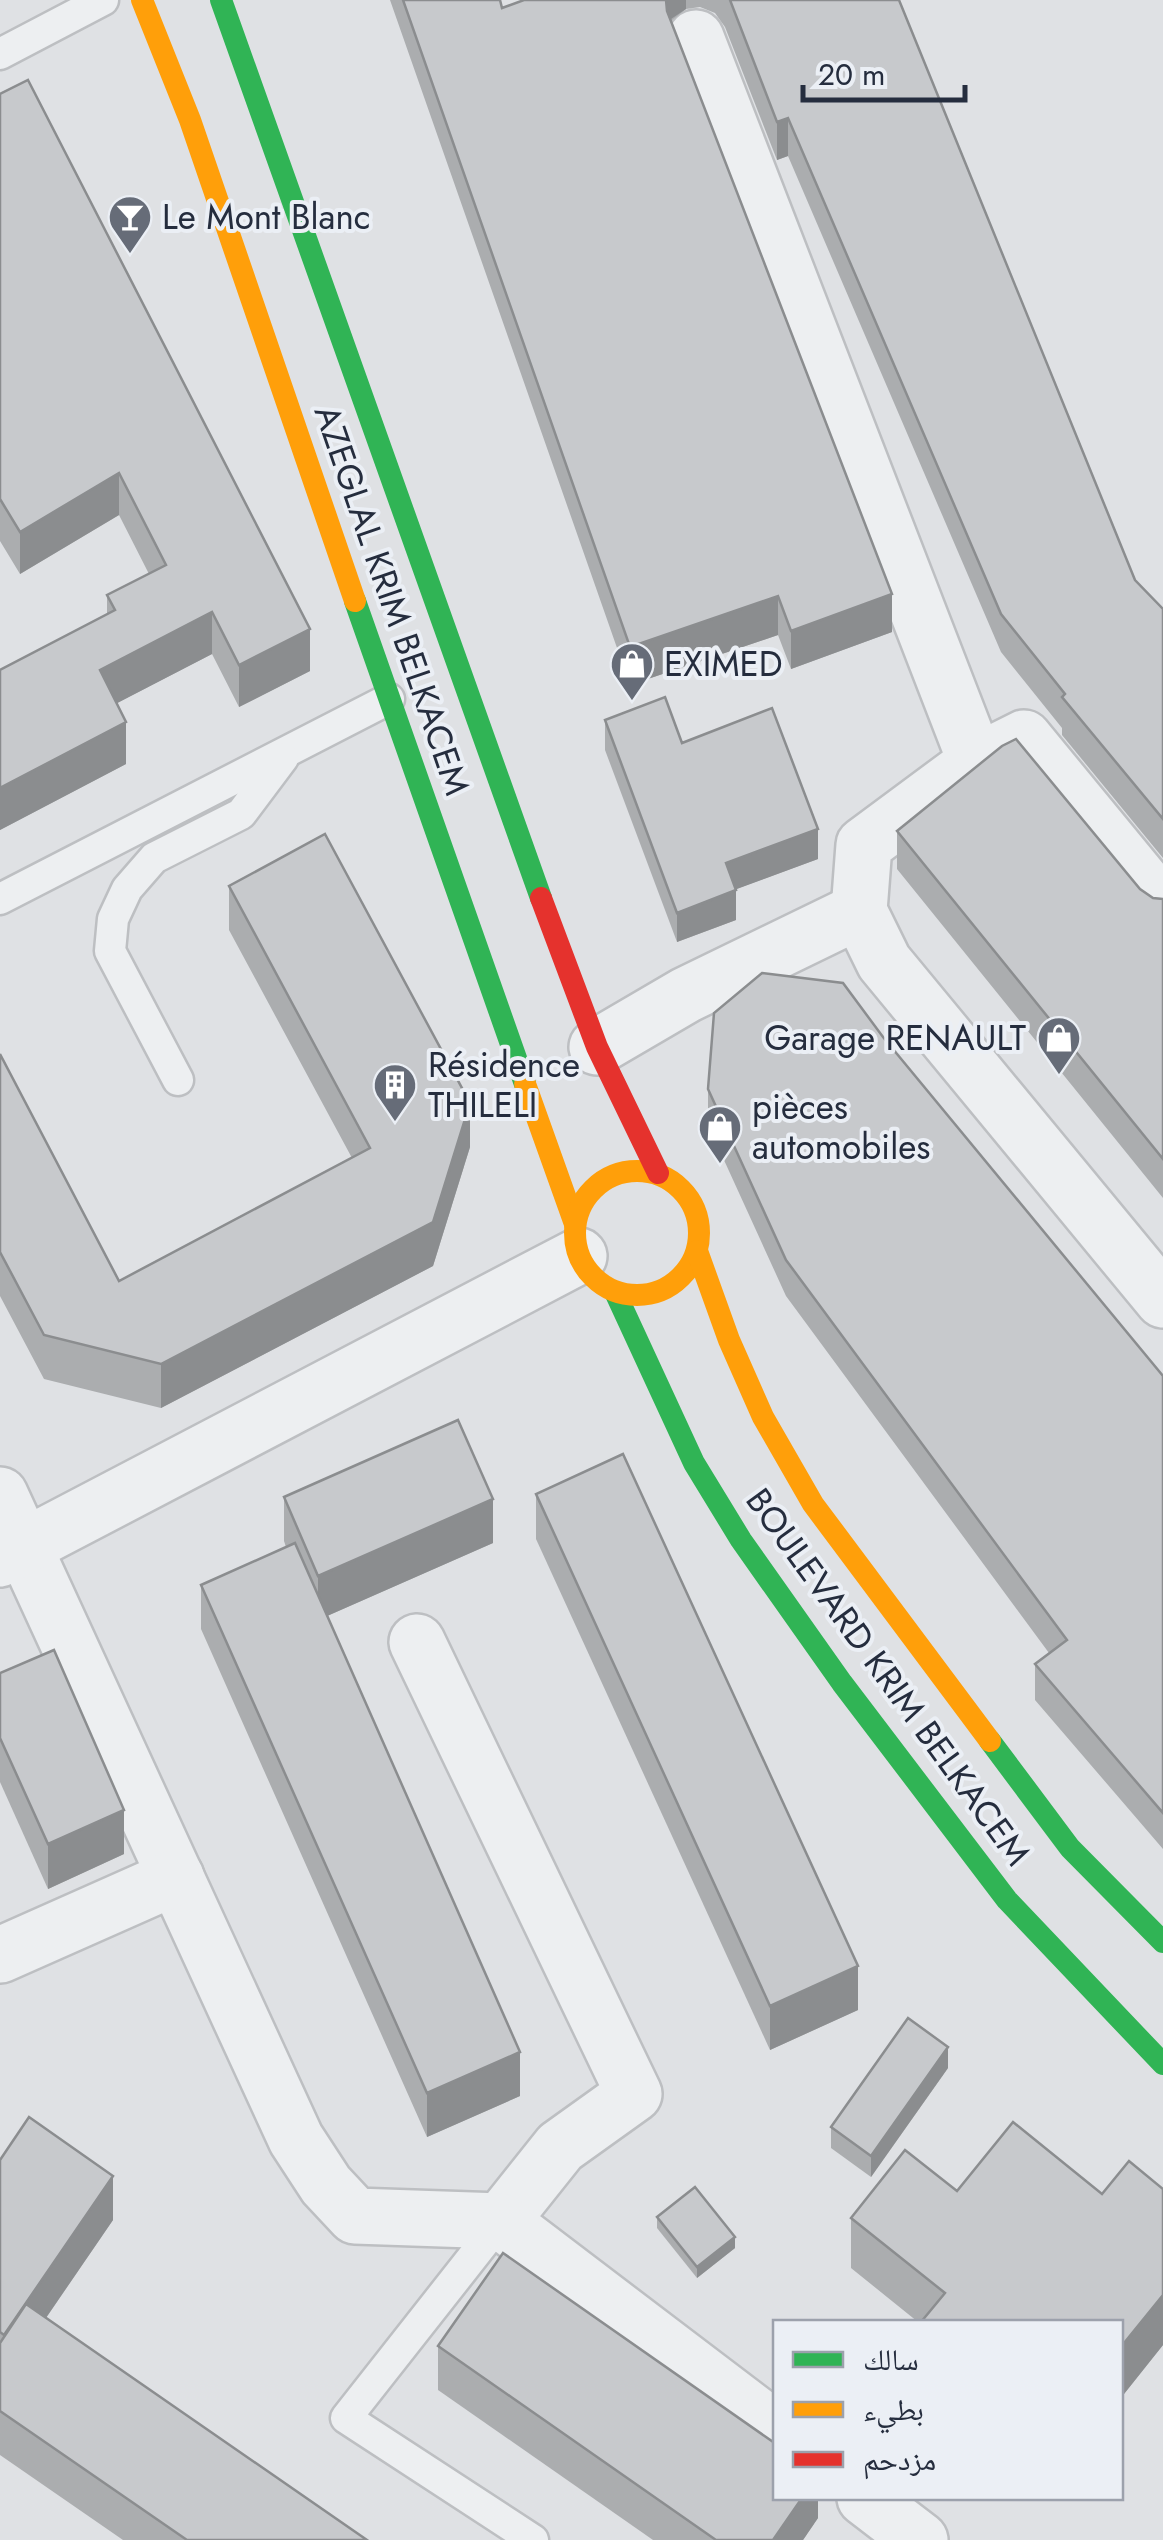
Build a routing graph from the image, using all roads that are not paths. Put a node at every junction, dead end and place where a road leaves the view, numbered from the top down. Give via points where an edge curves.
1 (102, 0) edge
2 (142, 0) edge
3 (221, 0) edge
4 (696, 38) dead end
5 (0, 54) edge
6 (389, 699) junction
7 (288, 751) junction
8 (976, 762) junction
9 (0, 899) edge
10 (1163, 908) edge
11 (858, 911) junction
12 (597, 1047) junction
13 (178, 1080) dead end
14 (658, 1174) junction
15 (697, 1251) junction
16 (590, 1257) junction
17 (1163, 1300) edge
18 (0, 1494) edge
19 (12, 1552) edge
20 (416, 1642) dead end
21 (176, 1877) junction
22 (1163, 1942) edge
23 (0, 1955) edge
24 (1163, 2064) edge
25 (501, 2221) junction
26 (773, 2428) edge
27 (867, 2500) edge
28 (533, 2540) edge
29 (920, 2540) edge

1 - 5 lane
2 - 6 main road, AZEGLAL KRIM BELKACEM via 190,120
3 - 12 main road
4 - 8 street
6 - 7 lane
6 - 16 main road, AZEGLAL KRIM BELKACEM
7 - 9 lane
7 - 13 lane via 242,814 154,858 126,889 112,920 110,951
8 - 10 street via 1024,738
8 - 11 street via 864,846
11 - 12 street
11 - 17 street via 884,962
12 - 14 main road
14 - 15 main road via 693,1205
14 - 16 main road via 615,1175 582,1203
15 - 16 main road via 688,1270 656,1293
15 - 22 main road via 764,1416 814,1504 1070,1848
16 - 19 street
16 - 24 main road, BOULEVARD KRIM BELKACEM via 694,1463 774,1588 1007,1900
18 - 19 street
19 - 21 street
20 - 25 street via 634,2094 560,2147
21 - 23 street
21 - 25 street via 296,2139 326,2185 356,2216
25 - 26 street
25 - 28 lane via 346,2418
27 - 29 street

